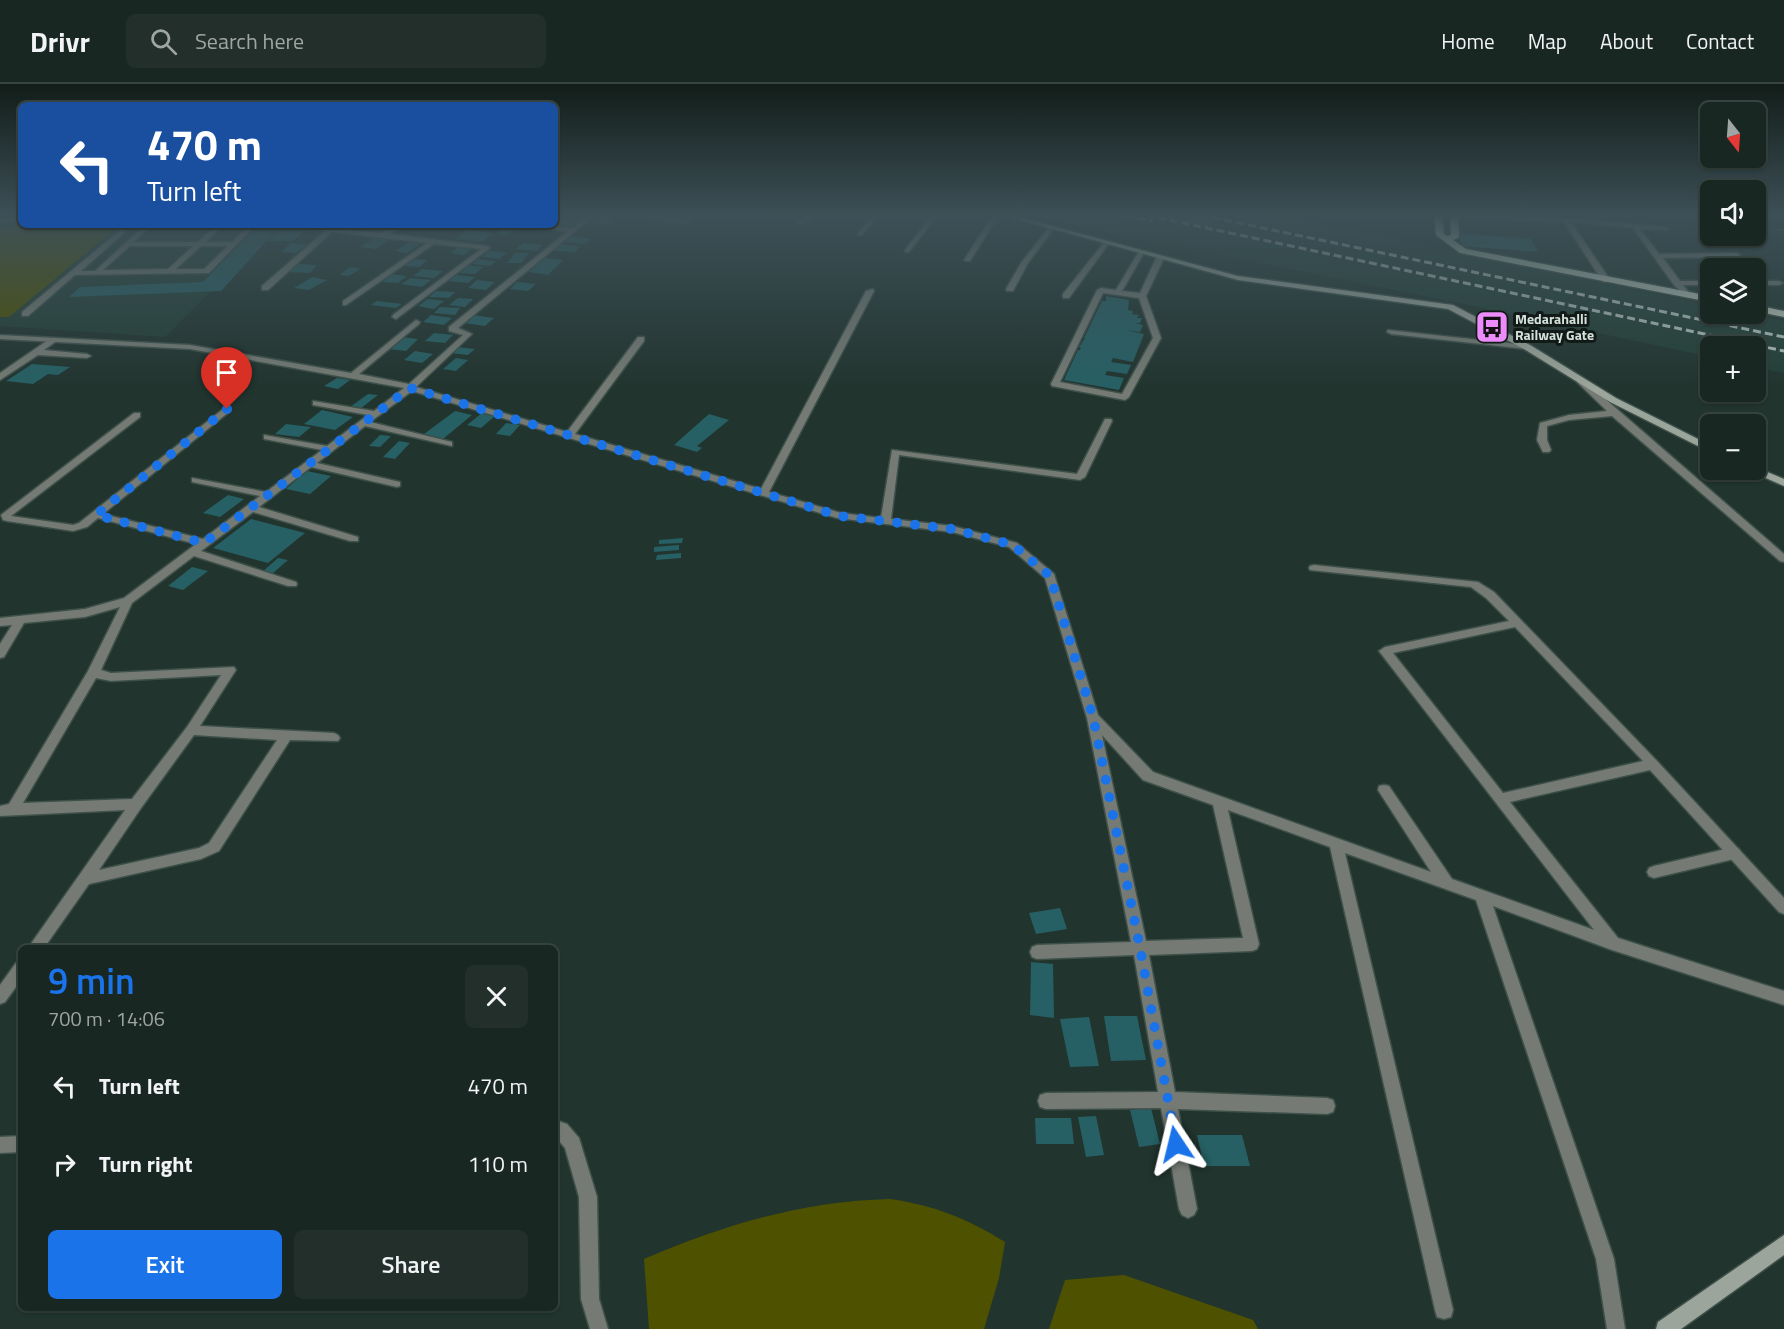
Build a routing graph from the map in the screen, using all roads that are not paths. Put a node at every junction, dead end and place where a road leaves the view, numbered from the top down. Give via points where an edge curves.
1 (72, 273) edge
2 (282, 273) edge
3 (388, 273) edge
4 (454, 273) edge
5 (520, 273) edge
6 (1019, 273) edge
7 (1083, 273) edge
8 (1129, 273) edge
9 (1153, 273) edge
10 (1219, 273) edge
11 (1572, 273) edge
12 (1601, 273) edge
13 (1670, 273) edge
14 (1606, 280) junction
15 (1677, 283) junction
16 (1700, 283) edge
17 (1766, 283) edge
18 (1779, 283) dead end
19 (265, 288) dead end
20 (1010, 289) dead end
21 (870, 291) dead end
22 (1118, 292) junction
23 (1687, 295) junction
24 (1066, 296) dead end
25 (1142, 296) junction
26 (1700, 297) edge
27 (346, 303) dead end
28 (1766, 310) edge
29 (25, 314) dead end
30 (1784, 314) edge
31 (1391, 332) dead end
32 (0, 337) edge
33 (641, 339) dead end
34 (54, 340) junction
35 (1527, 347) junction
36 (36, 352) junction
37 (87, 356) dead end
38 (1573, 374) junction
39 (352, 375) junction
40 (0, 377) edge
41 (410, 388) junction
42 (316, 403) dead end
43 (227, 409) dead end
44 (1614, 413) junction
45 (375, 414) junction
46 (137, 415) dead end
47 (1108, 421) dead end
48 (362, 423) junction
49 (569, 435) junction
50 (267, 437) dead end
51 (449, 444) dead end
52 (1700, 444) edge
53 (329, 449) junction
54 (1546, 450) dead end
55 (308, 464) junction
56 (1766, 475) edge
57 (195, 480) dead end
58 (1784, 483) edge
59 (397, 484) dead end
60 (764, 493) junction
61 (268, 495) junction
62 (250, 508) junction
63 (96, 515) junction
64 (886, 521) junction
65 (354, 539) dead end
66 (204, 543) junction
67 (193, 552) junction
68 (1784, 559) edge
69 (1314, 568) dead end
70 (292, 584) dead end
71 (128, 601) junction
72 (20, 620) junction
73 (0, 622) edge
74 (1517, 622) junction
75 (0, 654) edge
76 (94, 672) junction
77 (1093, 717) junction
78 (192, 730) junction
79 (287, 734) junction
80 (334, 738) dead end
81 (1653, 764) junction
82 (1384, 790) dead end
83 (1501, 799) junction
84 (1219, 801) junction
85 (136, 804) junction
86 (6, 810) edge
87 (1336, 844) junction
88 (1734, 853) junction
89 (1654, 872) dead end
90 (85, 879) junction
91 (1447, 884) junction
92 (1482, 896) junction
93 (1784, 908) edge
94 (1612, 943) junction
95 (37, 945) edge
96 (1140, 948) junction
97 (1037, 952) dead end
98 (18, 972) edge
99 (0, 997) edge
100 (1784, 998) edge
101 (1168, 1100) junction
102 (1046, 1101) dead end
103 (1327, 1106) dead end
104 (558, 1129) edge
105 (18, 1144) edge
106 (0, 1145) edge
107 (1188, 1209) dead end
108 (1784, 1244) edge
109 (1444, 1310) dead end
110 (599, 1329) edge
111 (1616, 1329) edge
112 (1665, 1329) edge

1 - 29 street
2 - 19 street
3 - 27 street
4 - 39 street via 396,317 416,322
5 - 41 street via 452,329 468,334
6 - 20 street
7 - 24 street
8 - 22 street
9 - 25 street
10 - 35 street via 1450,308
11 - 14 main road
12 - 14 street
13 - 15 street
14 - 23 main road
15 - 16 street
15 - 23 street
17 - 18 street
21 - 60 street
22 - 25 street
22 - 25 street via 1099,292 1055,384 1125,397 1157,338
23 - 26 main road
28 - 30 main road
31 - 35 street
32 - 34 street
33 - 49 street
34 - 36 street
34 - 39 street via 190,347
35 - 38 street
36 - 37 street
36 - 40 street
38 - 44 street
38 - 52 street via 1613,400
39 - 41 street
41 - 45 street
41 - 49 street
42 - 45 street
43 - 63 street
44 - 54 street via 1581,415 1543,424
44 - 68 street
45 - 48 street
46 - 63 street via 6,515 13,520 73,528
47 - 64 street via 1080,477 895,452
48 - 51 street
48 - 53 street
49 - 60 street
50 - 53 street
53 - 55 street
55 - 59 street
55 - 61 street
56 - 58 street
57 - 61 street
60 - 64 street via 840,516
61 - 62 street
62 - 65 street
62 - 66 street
63 - 66 street
64 - 77 street via 952,529 1013,545 1050,576
66 - 67 street
67 - 70 street
67 - 71 street
69 - 74 street via 1474,584
71 - 72 street via 85,613
71 - 76 street
72 - 73 street
72 - 75 street
74 - 81 street
74 - 83 street via 1385,651
76 - 78 street via 111,677 230,670
76 - 86 street
77 - 84 street via 1148,776
77 - 96 street
78 - 79 street
78 - 85 street
79 - 80 street
79 - 90 street via 214,847
81 - 83 street
81 - 88 street
82 - 91 street
83 - 94 street
84 - 87 street
84 - 96 street via 1252,944
85 - 86 street
85 - 90 street
87 - 91 street
87 - 109 street
88 - 89 street
88 - 93 street
90 - 95 street
91 - 92 street
92 - 94 street
92 - 111 street via 1605,1259
94 - 100 street
96 - 97 street
96 - 101 street
98 - 99 street
101 - 102 street
101 - 103 street
101 - 107 street
104 - 110 street via 573,1144 588,1197 590,1299
105 - 106 street
108 - 112 street

